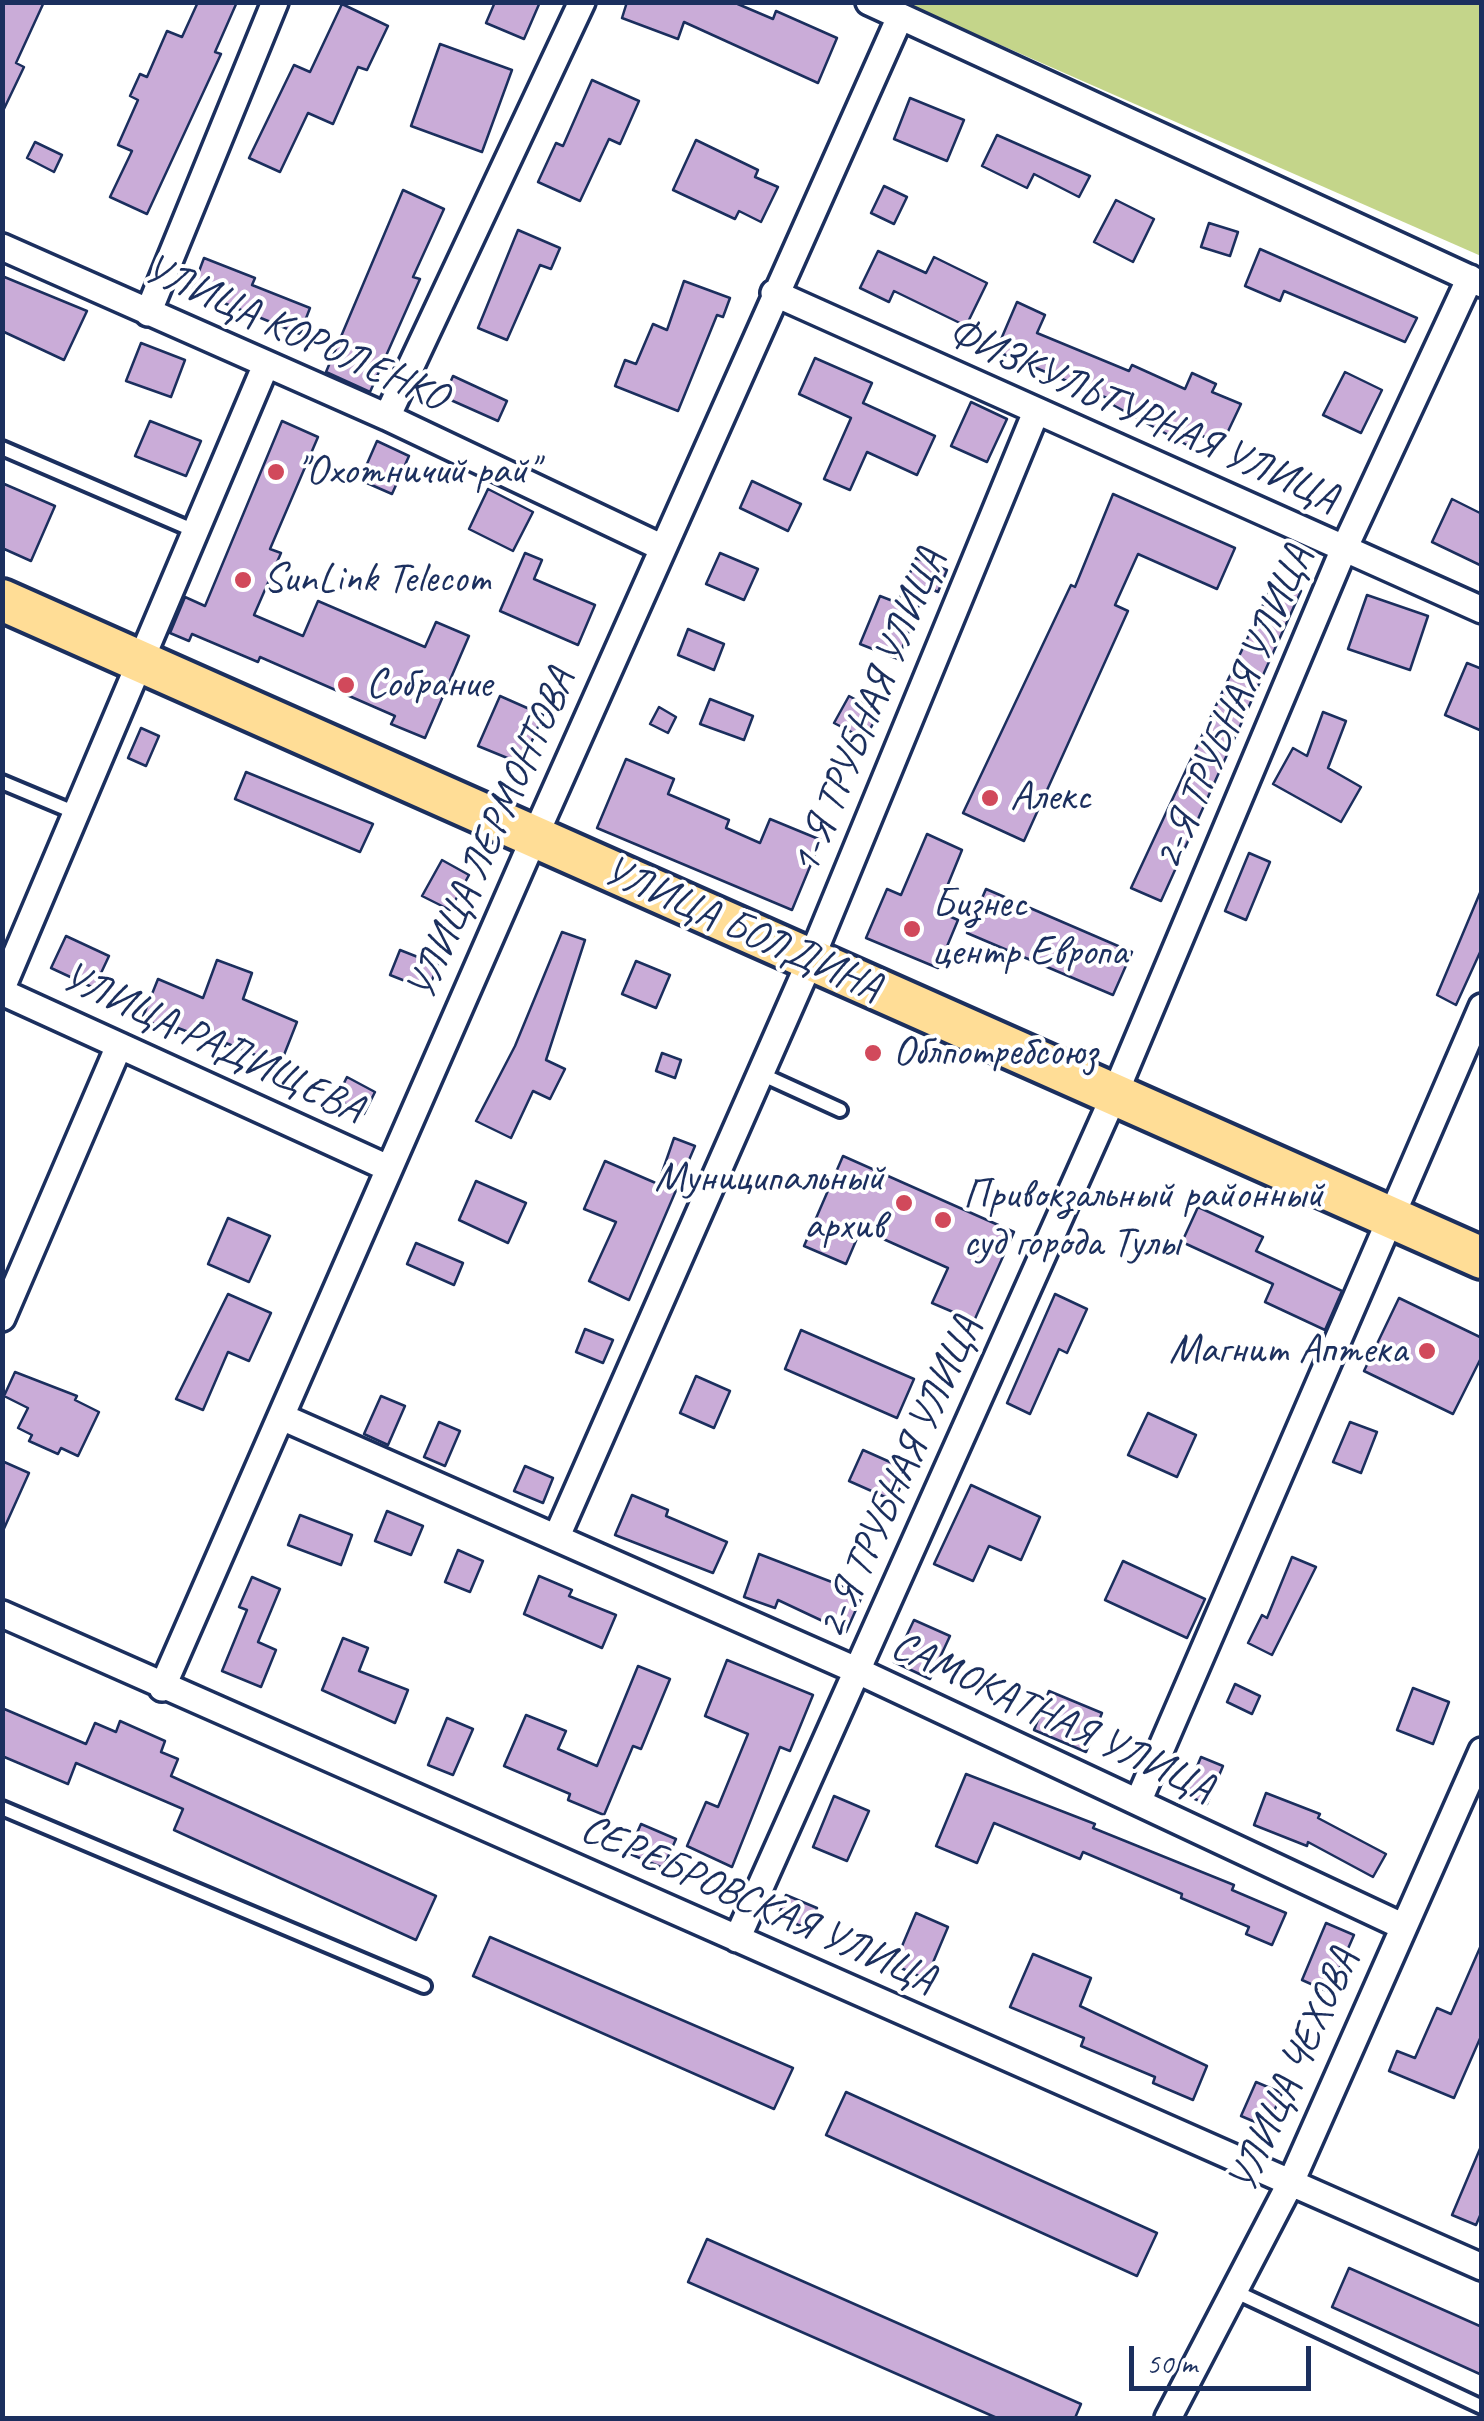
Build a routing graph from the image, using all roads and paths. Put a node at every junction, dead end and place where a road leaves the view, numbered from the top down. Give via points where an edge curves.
1 (275, 2) edge
2 (582, 2) edge
3 (869, 2) edge
4 (900, 17) junction
5 (2, 247) edge
6 (1476, 281) edge
7 (774, 293) junction
8 (148, 313) junction
9 (265, 367) junction
10 (1036, 412) junction
11 (387, 417) junction
12 (2, 448) edge
13 (195, 531) junction
14 (663, 548) junction
15 (1344, 551) junction
16 (2, 600) edge
17 (1482, 610) edge
18 (140, 662) junction
19 (2, 782) edge
20 (76, 814) junction
21 (534, 838) junction
22 (811, 959) junction
23 (2, 990) edge
24 (1482, 1007) edge
25 (119, 1046) junction
26 (761, 1074) junction
27 (1114, 1098) junction
28 (840, 1110) dead end
29 (388, 1168) junction
30 (1392, 1220) junction
31 (1482, 1258) edge
32 (2, 1318) edge
33 (282, 1417) junction
34 (557, 1536) junction
35 (2, 1614) edge
36 (858, 1671) junction
37 (162, 1688) junction
38 (1482, 1751) edge
39 (1138, 1802) junction
40 (2, 1808) edge
41 (1402, 1926) junction
42 (737, 1939) junction
43 (424, 1986) dead end
44 (1290, 2182) junction
45 (1482, 2267) edge
46 (1234, 2291) junction
47 (1482, 2407) edge
48 (1170, 2417) edge

1 - 8 street
2 - 11 street
3 - 4 street
4 - 6 street
4 - 7 street, УЛИЦА ЛЕРМОНТОВА
5 - 8 street, УЛИЦА КОРОЛЕНКО
6 - 15 street, 2-Я ТРУБНАЯ УЛИЦА
7 - 10 street, ФИЗКУЛЬТУРНАЯ УЛИЦА
7 - 14 street, УЛИЦА ЛЕРМОНТОВА
8 - 9 street, УЛИЦА КОРОЛЕНКО
9 - 11 street, УЛИЦА КОРОЛЕНКО
9 - 13 street
10 - 15 street, ФИЗКУЛЬТУРНАЯ УЛИЦА
10 - 22 street, 1-Я ТРУБНАЯ УЛИЦА
11 - 14 street, УЛИЦА КОРОЛЕНКО
12 - 13 lane
13 - 18 street
14 - 21 street, УЛИЦА ЛЕРМОНТОВА
15 - 17 street, ФИЗКУЛЬТУРНАЯ УЛИЦА
15 - 27 street, 2-Я ТРУБНАЯ УЛИЦА
16 - 18 main road, УЛИЦА БОЛДИНА
18 - 20 street
18 - 21 main road, УЛИЦА БОЛДИНА
19 - 20 lane
20 - 23 street
21 - 22 main road, УЛИЦА БОЛДИНА
21 - 29 street, УЛИЦА ЛЕРМОНТОВА
22 - 26 street, 1-Я ТРУБНАЯ УЛИЦА
22 - 27 main road, УЛИЦА БОЛДИНА
23 - 25 street, УЛИЦА РАДИЩЕВА
24 - 30 street
25 - 29 street, УЛИЦА РАДИЩЕВА
25 - 32 street
26 - 28 lane
26 - 34 street, 1-Я ТРУБНАЯ УЛИЦА
27 - 30 main road, УЛИЦА БОЛДИНА
27 - 36 street, 2-Я ТРУБНАЯ УЛИЦА
29 - 33 street, УЛИЦА ЛЕРМОНТОВА
30 - 31 main road, УЛИЦА БОЛДИНА
30 - 39 street
33 - 34 street, САМОКАТНАЯ УЛИЦА
33 - 37 street, УЛИЦА ЛЕРМОНТОВА
34 - 36 street, САМОКАТНАЯ УЛИЦА
35 - 37 street, СЕРЕБРОВСКАЯ УЛИЦА
36 - 39 street, САМОКАТНАЯ УЛИЦА
36 - 42 street, 2-Я ТРУБНАЯ УЛИЦА
37 - 42 street, СЕРЕБРОВСКАЯ УЛИЦА
38 - 41 street, УЛИЦА ЧЕХОВА
39 - 41 street, САМОКАТНАЯ УЛИЦА
40 - 43 lane
41 - 44 street, УЛИЦА ЧЕХОВА
42 - 44 street, СЕРЕБРОВСКАЯ УЛИЦА
44 - 45 street, СЕРЕБРОВСКАЯ УЛИЦА
44 - 46 street, УЛИЦА ЧЕХОВА
46 - 47 lane
46 - 48 street, УЛИЦА ЧЕХОВА

